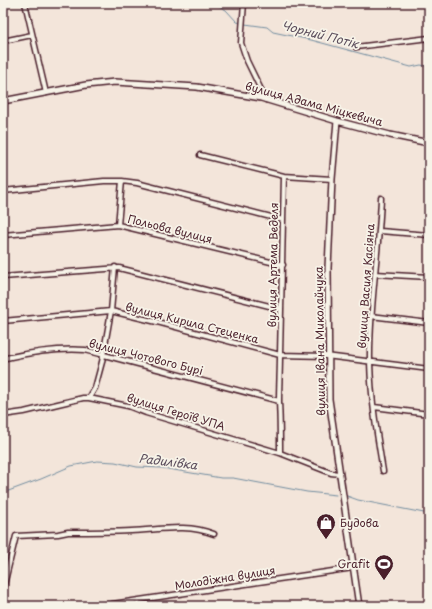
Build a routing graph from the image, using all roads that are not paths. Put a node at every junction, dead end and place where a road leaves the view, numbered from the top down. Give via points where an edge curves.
1 (25, 3) edge
2 (244, 3) edge
3 (32, 35) junction
4 (429, 38) edge
5 (3, 41) edge
6 (356, 46) dead end
7 (46, 94) junction
8 (266, 100) junction
9 (3, 102) edge
10 (336, 121) junction
11 (429, 143) edge
12 (200, 155) dead end
13 (284, 176) junction
14 (332, 179) junction
15 (122, 181) junction
16 (3, 192) edge
17 (381, 198) dead end
18 (283, 220) junction
19 (118, 225) junction
20 (380, 231) junction
21 (3, 235) edge
22 (429, 235) edge
23 (283, 265) junction
24 (115, 267) junction
25 (375, 274) junction
26 (3, 277) edge
27 (429, 277) edge
28 (281, 309) junction
29 (111, 311) junction
30 (371, 316) junction
31 (3, 321) edge
32 (429, 323) edge
33 (103, 354) junction
34 (280, 355) junction
35 (328, 356) junction
36 (6, 358) dead end
37 (370, 362) junction
38 (429, 370) edge
39 (89, 398) junction
40 (279, 401) junction
41 (374, 408) junction
42 (429, 414) edge
43 (3, 416) edge
44 (280, 453) junction
45 (383, 471) dead end
46 (339, 474) junction
47 (214, 534) dead end
48 (353, 568) junction
49 (3, 589) edge
50 (99, 606) edge
51 (359, 606) edge

1 - 3 street
2 - 8 street via 241,28 243,52
3 - 5 street
3 - 7 street
4 - 6 street
7 - 8 street, вулиця Адама Міцкевича via 86,85 121,82 197,87
7 - 9 street, вулиця Адама Міцкевича
8 - 10 street, вулиця Адама Міцкевича
10 - 11 street, вулиця Адама Міцкевича
10 - 14 street, вулиця Івана Миколайчука
12 - 13 street
13 - 14 street
13 - 18 street, вулиця Артема Веделя
14 - 35 street, вулиця Івана Миколайчука
15 - 16 street via 104,180
15 - 18 street
15 - 19 street
17 - 20 street, вулиця Василя Касіяна
18 - 23 street, вулиця Артема Веделя
19 - 21 street, Польова вулиця
19 - 23 street, Польова вулиця
20 - 22 street
20 - 25 street, вулиця Василя Касіяна
23 - 28 street, вулиця Артема Веделя
24 - 26 street
24 - 28 street
24 - 29 street
25 - 27 street
25 - 30 street, вулиця Василя Касіяна
28 - 34 street, вулиця Артема Веделя
29 - 31 street, вулиця Кирила Стеценка
29 - 33 street
29 - 34 street, вулиця Кирила Стеценка
30 - 32 street
30 - 37 street, вулиця Василя Касіяна
33 - 36 street, вулиця Чотового Бурі via 67,349
33 - 39 street
33 - 40 street, вулиця Чотового Бурі
34 - 35 street, вулиця Кирила Стеценка
34 - 40 street, вулиця Артема Веделя
35 - 37 street, вулиця Кирила Стеценка
35 - 46 street, вулиця Івана Миколайчука via 329,400
37 - 38 street, вулиця Кирила Стеценка
37 - 41 street, вулиця Василя Касіяна
39 - 43 street, вулиця Героїв УПА
39 - 44 street, вулиця Героїв УПА via 128,406
40 - 44 street, вулиця Артема Веделя
41 - 42 street
41 - 45 street, вулиця Василя Касіяна
44 - 46 street, вулиця Героїв УПА
46 - 48 street, вулиця Івана Миколайчука
47 - 49 street via 196,528 184,528 16,536
48 - 50 street, Молодіжна вулиця
48 - 51 street, вулиця Івана Миколайчука

